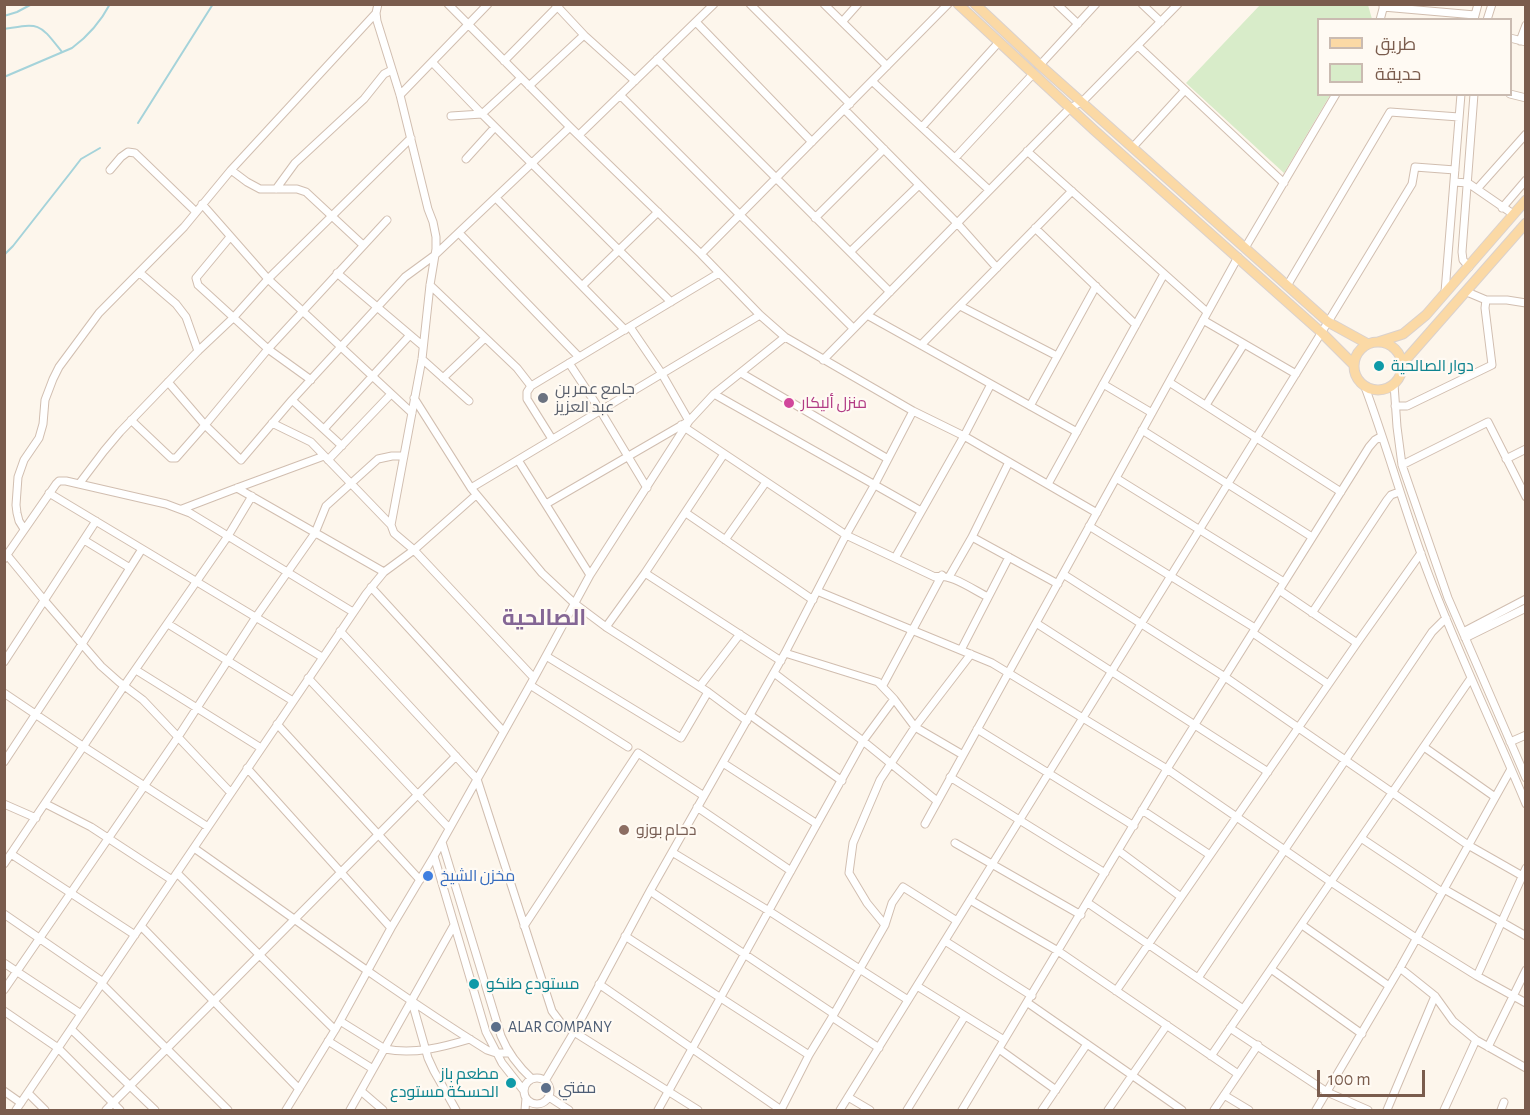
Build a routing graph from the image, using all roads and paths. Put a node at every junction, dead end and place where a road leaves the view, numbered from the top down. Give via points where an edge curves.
1 (448, 4) edge
2 (488, 4) edge
3 (750, 4) edge
4 (824, 4) edge
5 (858, 4) edge
6 (948, 4) edge
7 (958, 4) edge
8 (975, 4) edge
9 (1057, 4) edge
10 (1096, 4) edge
11 (1143, 4) edge
12 (1178, 4) edge
13 (1478, 4) edge
14 (558, 5) edge
15 (712, 5) edge
16 (1383, 5) edge
17 (376, 7) edge
18 (1474, 17) edge
19 (696, 22) junction
20 (842, 22) junction
21 (1161, 22) junction
22 (1078, 24) junction
23 (1526, 25) edge
24 (468, 26) junction
25 (584, 35) junction
26 (1523, 41) edge
27 (999, 42) junction
28 (1138, 46) junction
29 (657, 60) junction
30 (504, 61) junction
31 (432, 62) junction
32 (1040, 65) junction
33 (887, 66) junction
34 (392, 70) junction
35 (1033, 74) junction
36 (521, 78) junction
37 (635, 81) junction
38 (872, 81) junction
39 (529, 86) junction
40 (1185, 90) junction
41 (400, 95) junction
42 (620, 95) junction
43 (1335, 96) edge
44 (1461, 96) edge
45 (1474, 96) edge
46 (1083, 102) junction
47 (847, 106) junction
48 (1070, 108) junction
49 (482, 114) junction
50 (451, 116) dead end
51 (1459, 117) junction
52 (495, 127) junction
53 (570, 127) junction
54 (922, 127) junction
55 (1526, 134) edge
56 (579, 135) junction
57 (411, 138) junction
58 (812, 142) junction
59 (1133, 147) junction
60 (884, 149) junction
61 (1027, 151) junction
62 (955, 158) junction
63 (466, 159) dead end
64 (532, 164) junction
65 (110, 170) dead end
66 (231, 170) junction
67 (1455, 170) junction
68 (776, 178) junction
69 (1526, 180) edge
70 (1454, 182) junction
71 (1284, 183) junction
72 (1468, 183) junction
73 (919, 185) junction
74 (276, 189) junction
75 (1477, 189) junction
76 (989, 190) junction
77 (1072, 191) junction
78 (496, 198) junction
79 (1526, 200) edge
80 (202, 204) junction
81 (1502, 208) junction
82 (196, 212) junction
83 (658, 212) junction
84 (1514, 214) junction
85 (740, 215) junction
86 (333, 216) junction
87 (815, 218) junction
88 (387, 220) dead end
89 (957, 223) junction
90 (1526, 223) edge
91 (1035, 228) junction
92 (459, 233) junction
93 (231, 237) junction
94 (363, 245) junction
95 (1245, 248) junction
96 (619, 250) junction
97 (850, 252) junction
98 (701, 254) junction
99 (435, 255) junction
100 (1238, 257) junction
101 (1469, 267) junction
102 (997, 268) junction
103 (140, 273) junction
104 (337, 273) junction
105 (719, 273) junction
106 (1164, 274) junction
107 (268, 279) junction
108 (430, 285) junction
109 (582, 286) junction
110 (1096, 286) junction
111 (1287, 286) junction
112 (890, 291) junction
113 (1467, 292) junction
114 (1445, 294) junction
115 (1486, 300) junction
116 (672, 302) junction
117 (1526, 303) edge
118 (960, 306) junction
119 (377, 307) junction
120 (302, 311) junction
121 (1207, 312) junction
122 (760, 315) junction
123 (867, 315) junction
124 (233, 318) junction
125 (1203, 320) junction
126 (1328, 322) junction
127 (1136, 325) junction
128 (627, 328) junction
129 (854, 328) junction
130 (1322, 333) junction
131 (410, 335) junction
132 (785, 337) junction
133 (485, 338) junction
134 (1378, 342) junction
135 (1244, 344) junction
136 (1368, 344) junction
137 (921, 345) junction
138 (423, 346) junction
139 (341, 347) junction
140 (268, 349) junction
141 (198, 351) junction
142 (1057, 356) junction
143 (579, 357) junction
144 (422, 359) junction
145 (823, 360) junction
146 (570, 363) junction
147 (1402, 364) junction
148 (1354, 365) junction
149 (741, 373) junction
150 (662, 374) junction
151 (1296, 374) junction
152 (372, 376) junction
153 (443, 378) junction
154 (311, 380) junction
155 (1169, 381) junction
156 (168, 382) junction
157 (991, 384) junction
158 (1103, 384) junction
159 (1394, 384) junction
160 (531, 386) junction
161 (1365, 387) junction
162 (391, 393) junction
163 (714, 394) junction
164 (414, 398) junction
165 (292, 400) junction
166 (469, 401) dead end
167 (1206, 405) junction
168 (1030, 406) junction
169 (1395, 406) junction
170 (600, 410) junction
171 (913, 411) junction
172 (412, 413) junction
173 (1152, 413) junction
174 (131, 420) junction
175 (273, 423) junction
176 (205, 425) junction
177 (685, 425) junction
178 (324, 429) junction
179 (1143, 430) junction
180 (1077, 432) junction
181 (964, 436) junction
182 (1382, 436) junction
183 (1257, 438) junction
184 (552, 439) junction
185 (342, 446) junction
186 (1526, 449) edge
187 (724, 454) junction
188 (404, 456) junction
189 (628, 457) junction
190 (326, 458) junction
191 (888, 459) junction
192 (1506, 459) junction
193 (518, 460) junction
194 (1009, 462) junction
195 (1402, 465) junction
196 (1116, 478) junction
197 (766, 482) junction
198 (79, 484) junction
199 (350, 484) junction
200 (875, 484) junction
201 (1048, 484) junction
202 (1228, 484) junction
203 (237, 488) junction
204 (471, 488) junction
205 (647, 488) junction
206 (1341, 492) junction
207 (1399, 492) junction
208 (49, 493) junction
209 (476, 495) junction
210 (252, 496) junction
211 (1526, 497) edge
212 (546, 504) junction
213 (182, 509) junction
214 (921, 511) junction
215 (686, 513) junction
216 (1097, 513) junction
217 (96, 521) junction
218 (391, 525) junction
219 (1089, 526) junction
220 (24, 529) junction
221 (1200, 530) junction
222 (315, 533) junction
223 (228, 536) junction
224 (846, 536) junction
225 (972, 537) junction
226 (1312, 537) junction
227 (84, 540) junction
228 (725, 540) junction
229 (142, 549) junction
230 (414, 550) junction
231 (1421, 553) junction
232 (6, 557) edge
233 (1009, 557) junction
234 (895, 558) junction
235 (130, 567) junction
236 (384, 572) junction
237 (287, 573) junction
238 (645, 573) junction
239 (1063, 574) junction
240 (590, 575) junction
241 (946, 576) junction
242 (1170, 577) junction
243 (197, 582) junction
244 (1284, 582) junction
245 (1058, 584) junction
246 (371, 587) junction
247 (1279, 590) junction
248 (817, 591) junction
249 (988, 597) junction
250 (1526, 599) edge
251 (44, 600) junction
252 (813, 600) junction
253 (574, 603) junction
254 (1526, 608) edge
255 (353, 612) junction
256 (1312, 613) junction
257 (256, 617) junction
258 (1446, 618) junction
259 (1036, 623) junction
260 (168, 624) junction
261 (1141, 625) junction
262 (606, 627) junction
263 (1254, 630) junction
264 (340, 631) junction
265 (912, 631) junction
266 (740, 634) junction
267 (1464, 635) junction
268 (1357, 643) junction
269 (82, 644) junction
270 (961, 650) junction
271 (785, 653) junction
272 (971, 654) junction
273 (546, 656) junction
274 (322, 657) junction
275 (227, 660) junction
276 (781, 661) junction
277 (4, 662) edge
278 (136, 670) junction
279 (1112, 671) junction
280 (1008, 673) junction
281 (774, 674) junction
282 (1225, 677) junction
283 (308, 678) junction
284 (1472, 678) junction
285 (532, 682) junction
286 (1328, 684) junction
287 (883, 685) junction
288 (124, 686) junction
289 (700, 686) junction
290 (708, 692) junction
291 (4, 693) edge
292 (894, 699) junction
293 (293, 701) junction
294 (196, 707) junction
295 (35, 714) junction
296 (748, 718) junction
297 (1083, 718) junction
298 (277, 724) junction
299 (1195, 724) junction
300 (915, 727) junction
301 (1298, 728) junction
302 (977, 729) junction
303 (503, 731) junction
304 (1526, 735) edge
305 (178, 737) junction
306 (863, 741) junction
307 (1510, 742) junction
308 (84, 747) junction
309 (628, 747) dead end
310 (1424, 747) junction
311 (261, 748) junction
312 (963, 755) junction
313 (456, 756) junction
314 (1345, 760) junction
315 (4, 762) edge
316 (723, 763) junction
317 (891, 764) junction
318 (247, 768) junction
319 (1167, 769) junction
320 (1511, 769) junction
321 (1268, 772) junction
322 (1049, 773) junction
323 (950, 777) junction
324 (1526, 778) edge
325 (477, 779) junction
326 (842, 781) junction
327 (144, 786) junction
328 (231, 793) junction
329 (1392, 793) junction
330 (418, 794) junction
331 (704, 796) junction
332 (1495, 797) junction
333 (937, 801) junction
334 (4, 804) edge
335 (46, 804) junction
336 (1526, 804) edge
337 (697, 807) junction
338 (1142, 810) junction
339 (1236, 817) junction
340 (36, 818) junction
341 (1020, 820) junction
342 (925, 824) dead end
343 (817, 825) junction
344 (1134, 826) junction
345 (208, 827) junction
346 (449, 828) junction
347 (378, 834) junction
348 (109, 838) junction
349 (1361, 838) junction
350 (442, 842) junction
351 (955, 843) dead end
352 (1468, 845) junction
353 (194, 848) junction
354 (1284, 850) junction
355 (1119, 851) junction
356 (672, 852) junction
357 (11, 854) junction
358 (1210, 855) junction
359 (434, 856) junction
360 (4, 864) edge
361 (992, 864) junction
362 (1526, 868) edge
363 (340, 872) junction
364 (791, 872) junction
365 (1106, 873) junction
366 (174, 876) junction
367 (1524, 878) edge
368 (420, 880) junction
369 (1331, 882) junction
370 (1443, 890) junction
371 (650, 891) junction
372 (71, 893) junction
373 (1181, 897) junction
374 (970, 900) junction
375 (1088, 903) junction
376 (769, 911) junction
377 (4, 914) edge
378 (1081, 915) junction
379 (295, 919) junction
380 (957, 921) junction
381 (1501, 922) junction
382 (454, 925) junction
383 (885, 925) junction
384 (1302, 925) junction
385 (141, 926) junction
386 (524, 926) junction
387 (391, 928) junction
388 (135, 935) junction
389 (625, 936) junction
390 (1526, 936) edge
391 (40, 938) junction
392 (1416, 938) junction
393 (945, 941) junction
394 (1149, 945) junction
395 (1058, 951) junction
396 (745, 954) junction
397 (259, 955) junction
398 (4, 963) edge
399 (1400, 968) junction
400 (1271, 969) junction
401 (860, 970) junction
402 (1526, 970) edge
403 (17, 971) junction
404 (368, 972) junction
405 (1477, 976) junction
406 (1198, 978) junction
407 (103, 983) junction
408 (599, 984) junction
409 (917, 986) junction
410 (1389, 986) junction
411 (4, 990) edge
412 (1116, 991) junction
413 (1513, 995) junction
414 (1435, 996) junction
415 (721, 998) junction
416 (1030, 999) junction
417 (908, 1000) junction
418 (213, 1001) junction
419 (412, 1002) junction
420 (1526, 1003) edge
421 (1243, 1009) junction
422 (4, 1011) edge
423 (81, 1014) junction
424 (833, 1016) junction
425 (965, 1016) junction
426 (340, 1021) junction
427 (1167, 1026) junction
428 (1230, 1028) junction
429 (71, 1029) junction
430 (335, 1030) junction
431 (574, 1032) junction
432 (1362, 1034) junction
433 (470, 1040) junction
434 (1004, 1040) junction
435 (1476, 1040) junction
436 (328, 1041) junction
437 (1087, 1044) junction
438 (1258, 1045) junction
439 (1488, 1047) junction
440 (58, 1048) junction
441 (879, 1048) junction
442 (166, 1049) junction
443 (385, 1049) junction
444 (692, 1049) junction
445 (999, 1049) junction
446 (426, 1050) junction
447 (496, 1053) junction
448 (509, 1053) junction
449 (809, 1055) junction
450 (1211, 1056) junction
451 (1526, 1068) edge
452 (373, 1070) junction
453 (1238, 1074) junction
454 (1132, 1076) junction
455 (532, 1079) junction
456 (545, 1081) junction
457 (130, 1086) junction
458 (299, 1089) junction
459 (1056, 1090) junction
460 (4, 1091) edge
461 (361, 1091) junction
462 (668, 1091) junction
463 (1327, 1092) junction
464 (28, 1093) junction
465 (525, 1094) junction
466 (1224, 1095) junction
467 (549, 1097) junction
468 (848, 1097) junction
469 (1504, 1102) dead end
470 (21, 1103) junction
471 (113, 1103) junction
472 (964, 1108) edge
473 (16, 1110) edge
474 (45, 1110) edge
475 (106, 1110) edge
476 (120, 1110) edge
477 (155, 1110) edge
478 (228, 1110) edge
479 (286, 1110) edge
480 (350, 1110) edge
481 (383, 1110) edge
482 (456, 1110) edge
483 (525, 1110) edge
484 (569, 1110) edge
485 (657, 1110) edge
486 (698, 1110) edge
487 (781, 1110) edge
488 (840, 1110) edge
489 (870, 1110) edge
490 (907, 1110) edge
491 (974, 1110) edge
492 (1042, 1110) edge
493 (1108, 1110) edge
494 (1182, 1110) edge
495 (1214, 1110) edge
496 (1249, 1110) edge
497 (1316, 1110) edge
498 (1368, 1110) edge
499 (1387, 1110) edge
500 (1444, 1110) edge
501 (1501, 1110) edge

1 - 24 street
2 - 24 street
3 - 47 street
4 - 20 street
5 - 20 street
6 - 33 street
7 - 27 main road
8 - 32 main road
9 - 22 street
10 - 22 street
11 - 21 street
12 - 21 street
13 - 18 street
14 - 25 street
14 - 30 street
15 - 19 street
16 - 18 street
17 - 34 street
17 - 66 street
19 - 29 street
19 - 58 street
20 - 33 street
21 - 28 street
22 - 32 street
23 - 26 street
24 - 30 street
24 - 31 street
25 - 37 street
25 - 39 street
27 - 35 main road
27 - 54 street
28 - 40 street
28 - 46 street
29 - 37 street
29 - 68 street
30 - 36 street
31 - 41 street
31 - 49 street
32 - 46 main road
33 - 38 street
34 - 41 street
34 - 74 street via 295,163
35 - 48 main road
35 - 62 street
36 - 39 street
36 - 49 street
37 - 42 street
38 - 47 street
38 - 54 street
39 - 53 street
40 - 59 street
40 - 71 street
41 - 57 street
42 - 56 street
42 - 85 street
43 - 71 street
44 - 51 street
45 - 72 street
46 - 48 street
46 - 59 main road
47 - 58 street
47 - 60 street
48 - 61 street
48 - 100 main road
49 - 50 street
49 - 52 street
51 - 67 street
51 - 111 street via 1390,112
52 - 63 street
52 - 64 street
53 - 56 street
53 - 64 street
54 - 62 street
55 - 75 street
56 - 83 street
57 - 86 street
57 - 99 street via 433,222
58 - 68 street
59 - 95 main road
60 - 73 street
60 - 87 street
61 - 76 street
61 - 77 street
62 - 76 street
64 - 78 street
64 - 96 street
65 - 82 street via 128,152 135,153
66 - 74 street via 260,189
66 - 80 street
67 - 70 street
67 - 126 street via 1415,167 1412,184
68 - 85 street
68 - 87 street
69 - 81 street
70 - 72 street
70 - 114 street
71 - 95 street
72 - 75 street
72 - 101 street via 1462,257
73 - 89 street
73 - 97 street
74 - 86 street via 306,192
75 - 81 street
76 - 89 street
77 - 91 street
77 - 106 street
78 - 92 street
78 - 109 street
79 - 84 main road
80 - 82 street
80 - 93 street
81 - 84 street
82 - 103 street
83 - 96 street
83 - 98 street
84 - 101 main road
85 - 98 street
85 - 129 street
86 - 94 street
86 - 107 street
87 - 97 street
88 - 94 street
89 - 102 street
89 - 112 street
90 - 113 main road
91 - 102 street
91 - 110 street
92 - 99 street
92 - 143 street
93 - 107 street
93 - 124 street via 196,281
94 - 104 street
95 - 111 main road
96 - 109 street
96 - 116 street
97 - 112 street
98 - 105 street
99 - 108 street
99 - 119 street via 405,277
100 - 121 street
100 - 130 main road
101 - 114 main road
102 - 118 street
103 - 141 street via 186,317
103 - 220 street via 99,314 53,379 39,438 18,477 16,513
104 - 119 street
104 - 120 street
105 - 116 street
105 - 122 street
106 - 121 street
106 - 127 street
107 - 120 street
107 - 124 street
108 - 133 street
108 - 138 street
109 - 128 street
110 - 127 street
110 - 142 street
111 - 126 main road
112 - 123 street
113 - 115 street
113 - 147 main road
114 - 134 main road via 1410,330
115 - 117 street
115 - 169 street via 1492,365 1407,406
116 - 128 street
118 - 137 street
118 - 142 street
119 - 131 street
119 - 139 street
120 - 139 street
120 - 140 street
121 - 125 street
122 - 132 street
122 - 150 street
123 - 129 street
123 - 137 street
124 - 140 street
124 - 141 street
125 - 135 street
125 - 155 street
126 - 130 street
126 - 136 main road
127 - 158 street
128 - 143 street
128 - 150 street
129 - 145 street
130 - 148 main road
130 - 151 street
131 - 138 street
131 - 152 street
132 - 145 street
132 - 149 street
133 - 153 street
133 - 160 street
134 - 136 main road
134 - 147 main road via 1397,351
135 - 151 street
135 - 167 street
136 - 148 main road via 1358,352
137 - 157 street
138 - 144 street
139 - 152 street
139 - 154 street
140 - 154 street
140 - 176 street
141 - 156 street
142 - 168 street
143 - 146 street
144 - 153 street
144 - 164 street
145 - 171 street
146 - 160 street
146 - 170 street
147 - 159 main road via 1401,375
148 - 161 main road via 1356,378
149 - 163 street
149 - 191 street
150 - 170 street
150 - 177 street
151 - 183 street
152 - 162 street
152 - 178 street
153 - 166 street
154 - 165 street
155 - 167 street
155 - 173 street
156 - 174 street
156 - 176 street
157 - 168 street
157 - 181 street
158 - 173 street
158 - 180 street
159 - 161 main road via 1380,390
159 - 169 street
160 - 184 street via 527,399
161 - 182 street
162 - 172 street
162 - 185 street
163 - 177 street
163 - 200 street
164 - 172 street
164 - 204 street
165 - 175 street
165 - 178 street
167 - 183 street
168 - 180 street
169 - 195 street
170 - 184 street
170 - 189 street
171 - 181 street
171 - 191 street
172 - 188 street
173 - 179 street
174 - 176 street via 173,459
174 - 198 street
175 - 176 street via 241,460
175 - 190 street via 310,442
177 - 187 street
177 - 189 street
177 - 205 street
178 - 185 street
179 - 196 street
179 - 202 street
180 - 201 street
181 - 194 street
181 - 214 street
182 - 206 street via 1369,447
182 - 207 street
183 - 202 street
183 - 206 street
184 - 193 street
185 - 190 street
186 - 192 street
187 - 197 street
187 - 215 street
188 - 199 street via 378,459
188 - 218 street
189 - 205 street
189 - 212 street
190 - 199 street
190 - 203 street
191 - 200 street
192 - 195 street via 1488,422
192 - 211 street
193 - 204 street
193 - 212 street
194 - 201 street
194 - 225 street
195 - 267 street
196 - 216 street
196 - 221 street
197 - 224 street
197 - 228 street
198 - 208 street via 59,481
198 - 213 street
199 - 218 street
199 - 222 street via 326,506
200 - 214 street
200 - 224 street
201 - 216 street
202 - 221 street
202 - 226 street
203 - 210 street
203 - 213 street
204 - 209 street
205 - 240 street
206 - 226 street
207 - 231 street
207 - 256 street via 1387,500
208 - 217 street
208 - 220 street
209 - 230 street
209 - 253 street via 542,573
210 - 222 street
210 - 223 street
212 - 240 street
213 - 223 street
214 - 234 street
215 - 228 street
215 - 238 street
216 - 219 street
217 - 227 street
217 - 229 street
218 - 230 street via 394,533
219 - 239 street
219 - 242 street
220 - 232 street
221 - 242 street
221 - 244 street
222 - 236 street
222 - 237 street
223 - 237 street
223 - 243 street
224 - 234 street
224 - 248 street
225 - 233 street
225 - 241 street
226 - 244 street
227 - 235 street
227 - 251 street
228 - 252 street
229 - 235 street
229 - 243 street
230 - 236 street
230 - 285 street
231 - 258 street
231 - 268 street
232 - 251 street
233 - 245 street
233 - 249 street
234 - 241 street via 935,577
235 - 269 street
236 - 246 street
237 - 255 street
237 - 257 street
238 - 262 street
238 - 266 street
239 - 245 street
239 - 261 street
240 - 253 street
241 - 249 street
241 - 265 street
242 - 261 street
242 - 263 street
243 - 257 street
243 - 260 street
244 - 247 street
245 - 259 street
246 - 255 street
246 - 303 street
247 - 256 street
247 - 263 street
248 - 252 street
248 - 265 street
249 - 270 street
250 - 267 street
251 - 269 street
251 - 277 street
252 - 271 street
253 - 262 street
253 - 273 street
254 - 267 street
255 - 264 street
256 - 268 street
257 - 274 street
257 - 275 street
258 - 284 street
258 - 314 street via 1432,632
259 - 279 street
259 - 280 street
260 - 275 street
260 - 278 street
261 - 279 street
261 - 282 street
262 - 289 street
263 - 282 street
263 - 286 street
264 - 274 street
264 - 313 street
265 - 270 street
265 - 287 street
266 - 276 street
266 - 289 street
267 - 307 street
268 - 286 street
269 - 288 street
269 - 295 street
270 - 272 street
271 - 276 street
271 - 287 street
272 - 280 street
272 - 300 street
273 - 285 street
273 - 290 street via 681,738
274 - 283 street
275 - 293 street
275 - 294 street
276 - 281 street
278 - 288 street
278 - 294 street
279 - 297 street
279 - 299 street
280 - 297 street
280 - 302 street
281 - 296 street
281 - 306 street
282 - 299 street
282 - 301 street
283 - 293 street
283 - 330 street
284 - 310 street
284 - 320 street
285 - 303 street
285 - 309 street
286 - 301 street
287 - 292 street
288 - 305 street
288 - 308 street
289 - 290 street
290 - 296 street
291 - 295 street
292 - 300 street
292 - 306 street
293 - 298 street
294 - 305 street
294 - 311 street
295 - 308 street
295 - 315 street
296 - 316 street
296 - 326 street
297 - 319 street
297 - 322 street
298 - 311 street
298 - 347 street
299 - 319 street
299 - 321 street
300 - 312 street
300 - 317 street
301 - 314 street
301 - 321 street
302 - 312 street
302 - 322 street
303 - 325 street
304 - 307 street
305 - 327 street
305 - 328 street
306 - 317 street
306 - 326 street
307 - 324 street
308 - 327 street
308 - 335 street
310 - 329 street
310 - 332 street
311 - 318 street
312 - 323 street
313 - 325 street
313 - 330 street
314 - 329 street
314 - 354 street
316 - 331 street
316 - 343 street
317 - 333 street
317 - 383 street via 876,786 853,843 849,873
318 - 328 street
318 - 363 street
319 - 338 street
319 - 339 street
320 - 332 street
320 - 336 street
321 - 339 street
322 - 341 street
322 - 344 street
323 - 333 street
323 - 341 street
325 - 346 street
325 - 386 street
326 - 343 street
327 - 345 street
327 - 348 street
328 - 345 street
329 - 349 street
329 - 352 street
330 - 346 street
330 - 347 street
331 - 337 street
331 - 386 street via 638,753
332 - 352 street
333 - 342 street
334 - 340 street
335 - 340 street
335 - 348 street
337 - 356 street
337 - 364 street
338 - 344 street
338 - 358 street
339 - 354 street
339 - 358 street
340 - 357 street
341 - 361 street
341 - 365 street
343 - 364 street
344 - 355 street
345 - 353 street
346 - 350 street
347 - 363 street
347 - 368 street
348 - 366 street
348 - 372 street
349 - 369 street
349 - 370 street
350 - 359 street
350 - 448 street via 497,1027
351 - 361 street
352 - 367 street
352 - 370 street
353 - 366 street
353 - 379 street
354 - 369 street
354 - 406 street
355 - 365 street
355 - 373 street
356 - 371 street
356 - 376 street
357 - 360 street
357 - 372 street
358 - 373 street
359 - 368 street
359 - 382 street
361 - 374 street
361 - 378 street
362 - 367 street
363 - 379 street
363 - 387 street
364 - 376 street
365 - 375 street
366 - 385 street
366 - 397 street
367 - 381 street
368 - 387 street
369 - 384 street
369 - 392 street
370 - 381 street
370 - 392 street
371 - 389 street
371 - 396 street
372 - 388 street
372 - 391 street
373 - 394 street
374 - 380 street
374 - 395 street
375 - 378 street
375 - 394 street
376 - 396 street
376 - 401 street
377 - 391 street
378 - 395 street
379 - 397 street
379 - 404 street
380 - 383 street via 903,887 892,903
380 - 393 street
381 - 390 street
381 - 405 street
382 - 419 street
382 - 447 street
383 - 401 street
384 - 400 street
384 - 410 street
385 - 388 street
385 - 418 street
386 - 431 street via 552,1011
387 - 404 street
388 - 407 street
389 - 408 street
389 - 415 street
391 - 403 street
391 - 407 street
392 - 399 street
392 - 405 street
393 - 409 street
393 - 416 street
394 - 406 street
394 - 412 street
395 - 412 street
395 - 416 street
396 - 415 street
396 - 424 street
397 - 418 street
397 - 430 street
398 - 403 street
399 - 410 street
399 - 414 street
400 - 421 street
400 - 432 street
401 - 417 street
401 - 424 street
402 - 413 street
403 - 411 street
403 - 423 street
404 - 419 street
404 - 426 street
405 - 413 street
406 - 421 street
407 - 423 street
407 - 442 street
408 - 431 street
408 - 444 street
409 - 417 street
409 - 425 street
410 - 432 street
412 - 427 street
413 - 420 street
413 - 439 street
414 - 435 street via 1453,1021
414 - 499 street
415 - 444 street
415 - 449 street
416 - 434 street
416 - 437 street
417 - 441 street
418 - 442 street
418 - 458 street
419 - 433 street
419 - 443 street
419 - 446 street
421 - 428 street
422 - 440 street
423 - 429 street
424 - 441 street
424 - 449 street
425 - 434 street
425 - 490 street
426 - 430 street
426 - 443 street
427 - 450 street
427 - 454 street
428 - 438 street
428 - 450 street
429 - 440 street
429 - 457 street
430 - 436 street
431 - 456 street
431 - 462 street
432 - 463 street
433 - 446 street
433 - 447 street
434 - 445 street
435 - 439 street
435 - 500 street
436 - 452 street
436 - 458 street
437 - 454 street
437 - 459 street
438 - 453 street
438 - 463 street
439 - 451 street
440 - 464 street
440 - 471 street
441 - 468 street
442 - 457 street
442 - 478 street
443 - 446 street
443 - 452 street
444 - 462 street
444 - 487 street
445 - 459 street
445 - 472 street
446 - 482 street
447 - 448 street
447 - 465 street
448 - 455 street
449 - 487 street
450 - 453 street
452 - 461 street
453 - 466 street
454 - 493 street
454 - 494 street
455 - 456 street
455 - 465 street via 526,1084
456 - 467 street via 550,1088
457 - 471 street
457 - 477 street
458 - 479 street
459 - 492 street
460 - 470 street
461 - 480 street
461 - 481 street
462 - 485 street
462 - 486 street
463 - 497 street
463 - 498 street
464 - 470 street
464 - 474 street
465 - 467 street via 530,1102 539,1104
465 - 483 street
466 - 495 street
466 - 496 street
467 - 484 street
468 - 488 street
468 - 489 street
469 - 501 street
470 - 473 street
471 - 475 street
471 - 476 street
472 - 491 street

